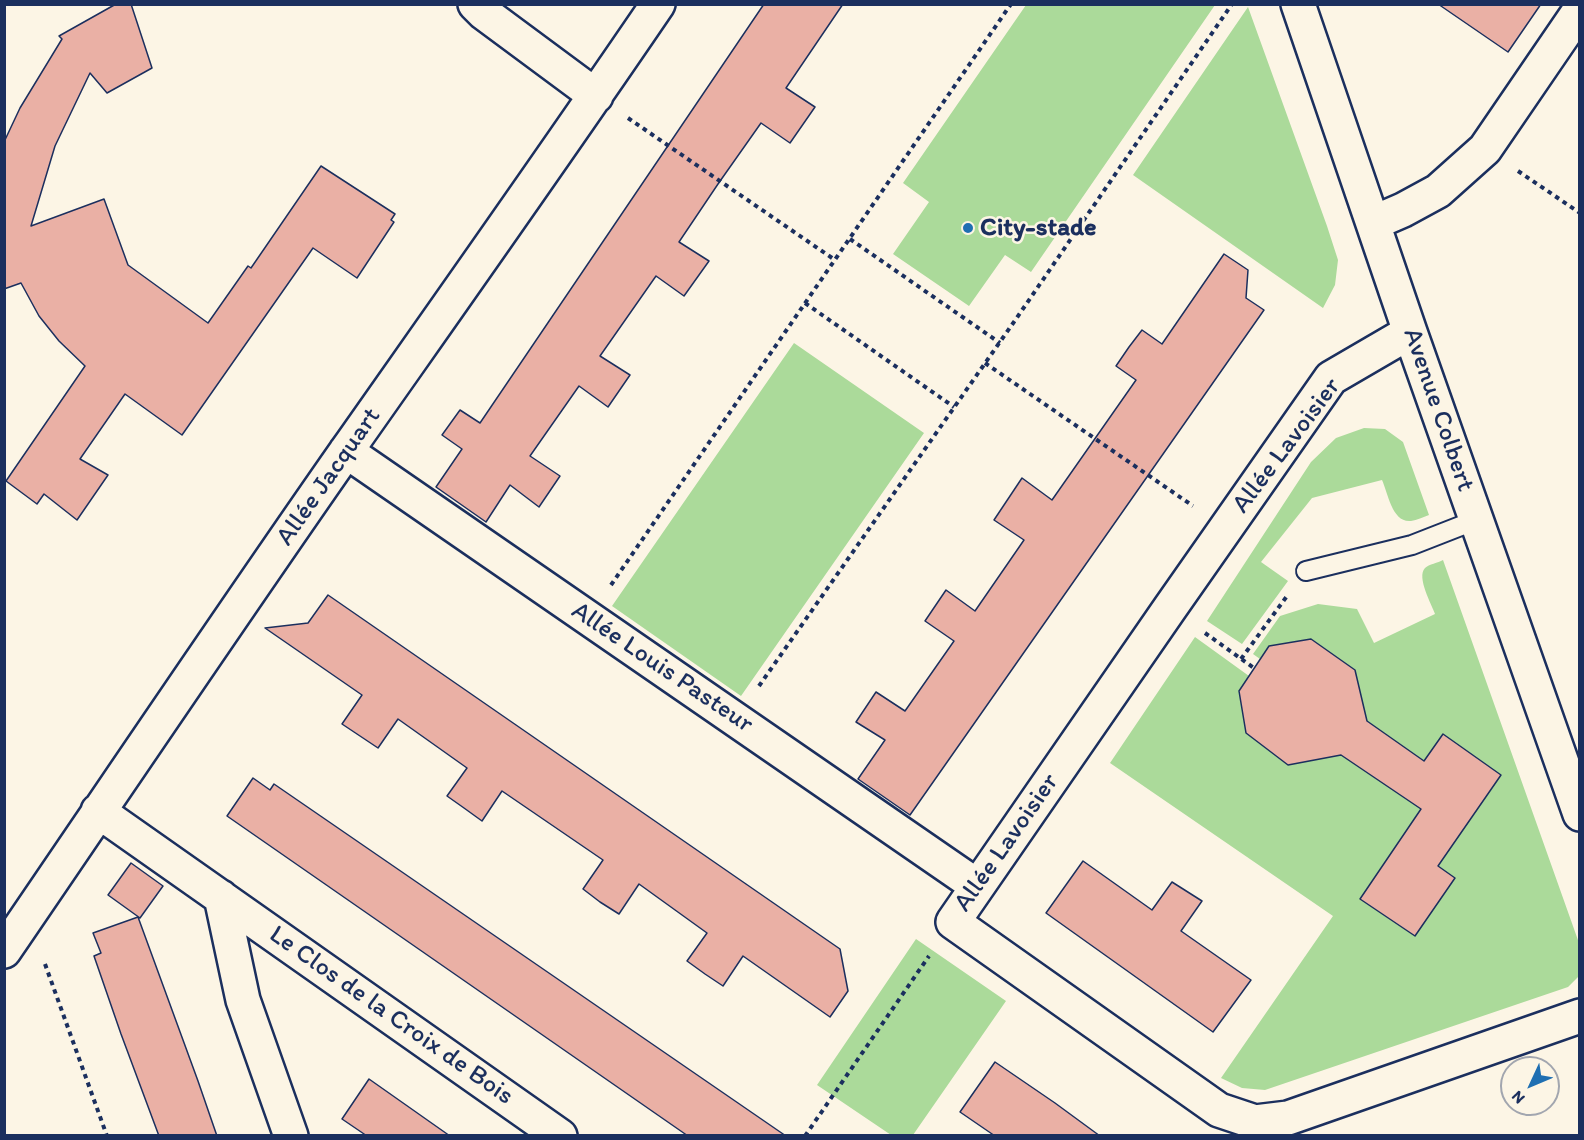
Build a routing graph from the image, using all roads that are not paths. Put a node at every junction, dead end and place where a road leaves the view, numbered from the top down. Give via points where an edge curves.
1 (475, 4) edge
2 (658, 4) edge
3 (1298, 4) edge
4 (1580, 10) edge
5 (596, 96) junction
6 (1373, 223) junction
7 (1410, 332) junction
8 (346, 451) junction
9 (1476, 520) junction
10 (1306, 571) road end
11 (98, 811) junction
12 (1580, 814) edge
13 (977, 886) junction
14 (221, 897) junction
15 (4, 951) edge
16 (1580, 1016) edge
17 (291, 1136) edge
18 (561, 1136) edge

1 - 5 street
2 - 5 street, Allée Jacquart
3 - 6 street, Avenue Colbert
4 - 6 street via 1485,148 1438,191
5 - 8 street, Allée Jacquart
6 - 7 street, Avenue Colbert
7 - 9 street, Avenue Colbert
7 - 13 street, Allée Lavoisier via 1331,378
8 - 11 street, Allée Jacquart
8 - 13 street, Allée Louis Pasteur
9 - 10 lane via 1412,545
9 - 12 street, Avenue Colbert
11 - 14 street, Le Clos de la Croix de Bois
11 - 15 street, Allée Jacquart
13 - 16 street, Allée Lavoisier via 953,921 1219,1110 1255,1122 1288,1118
14 - 17 street, Le Clos de la Croix de Bois via 243,1000
14 - 18 street, Le Clos de la Croix de Bois

